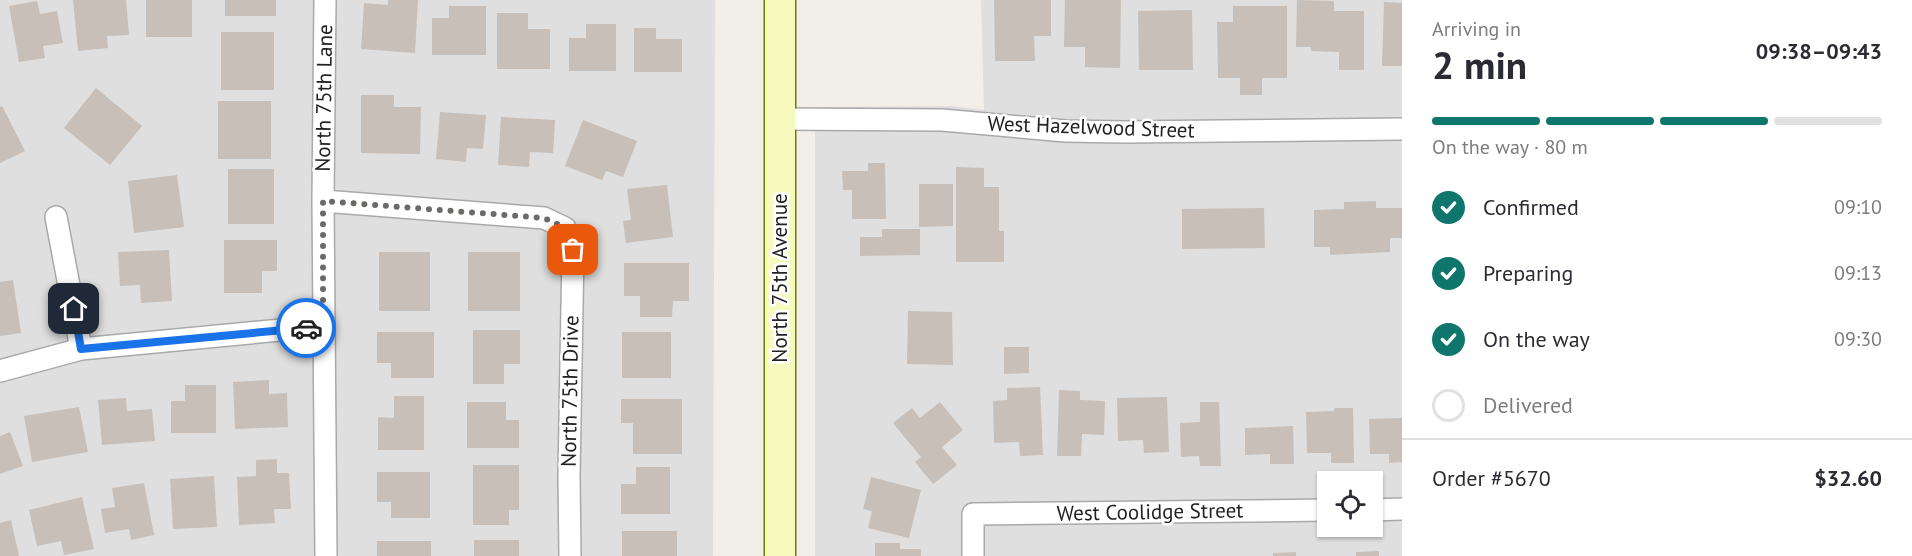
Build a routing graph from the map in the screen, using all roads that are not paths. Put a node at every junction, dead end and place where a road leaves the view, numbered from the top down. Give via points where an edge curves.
1 (325, 0) edge
2 (780, 0) edge
3 (779, 119) junction
4 (1402, 129) edge
5 (323, 201) junction
6 (56, 217) dead end
7 (323, 326) junction
8 (81, 349) junction
9 (0, 371) edge
10 (1402, 509) edge
11 (1317, 510) edge
12 (1383, 510) edge
13 (326, 556) edge
14 (570, 556) edge
15 (780, 556) edge
16 (973, 556) edge

1 - 5 street, North 75th Lane
2 - 3 main road, North 75th Avenue
3 - 4 street, West Hazelwood Street via 942,120 1124,132
3 - 15 main road, North 75th Avenue
5 - 7 street, North 75th Lane
5 - 14 street, North 75th Drive via 544,218 566,228 573,250
6 - 8 street
7 - 8 street
7 - 13 street, North 75th Lane
8 - 9 street
10 - 12 street
11 - 16 street, West Coolidge Street via 973,514

